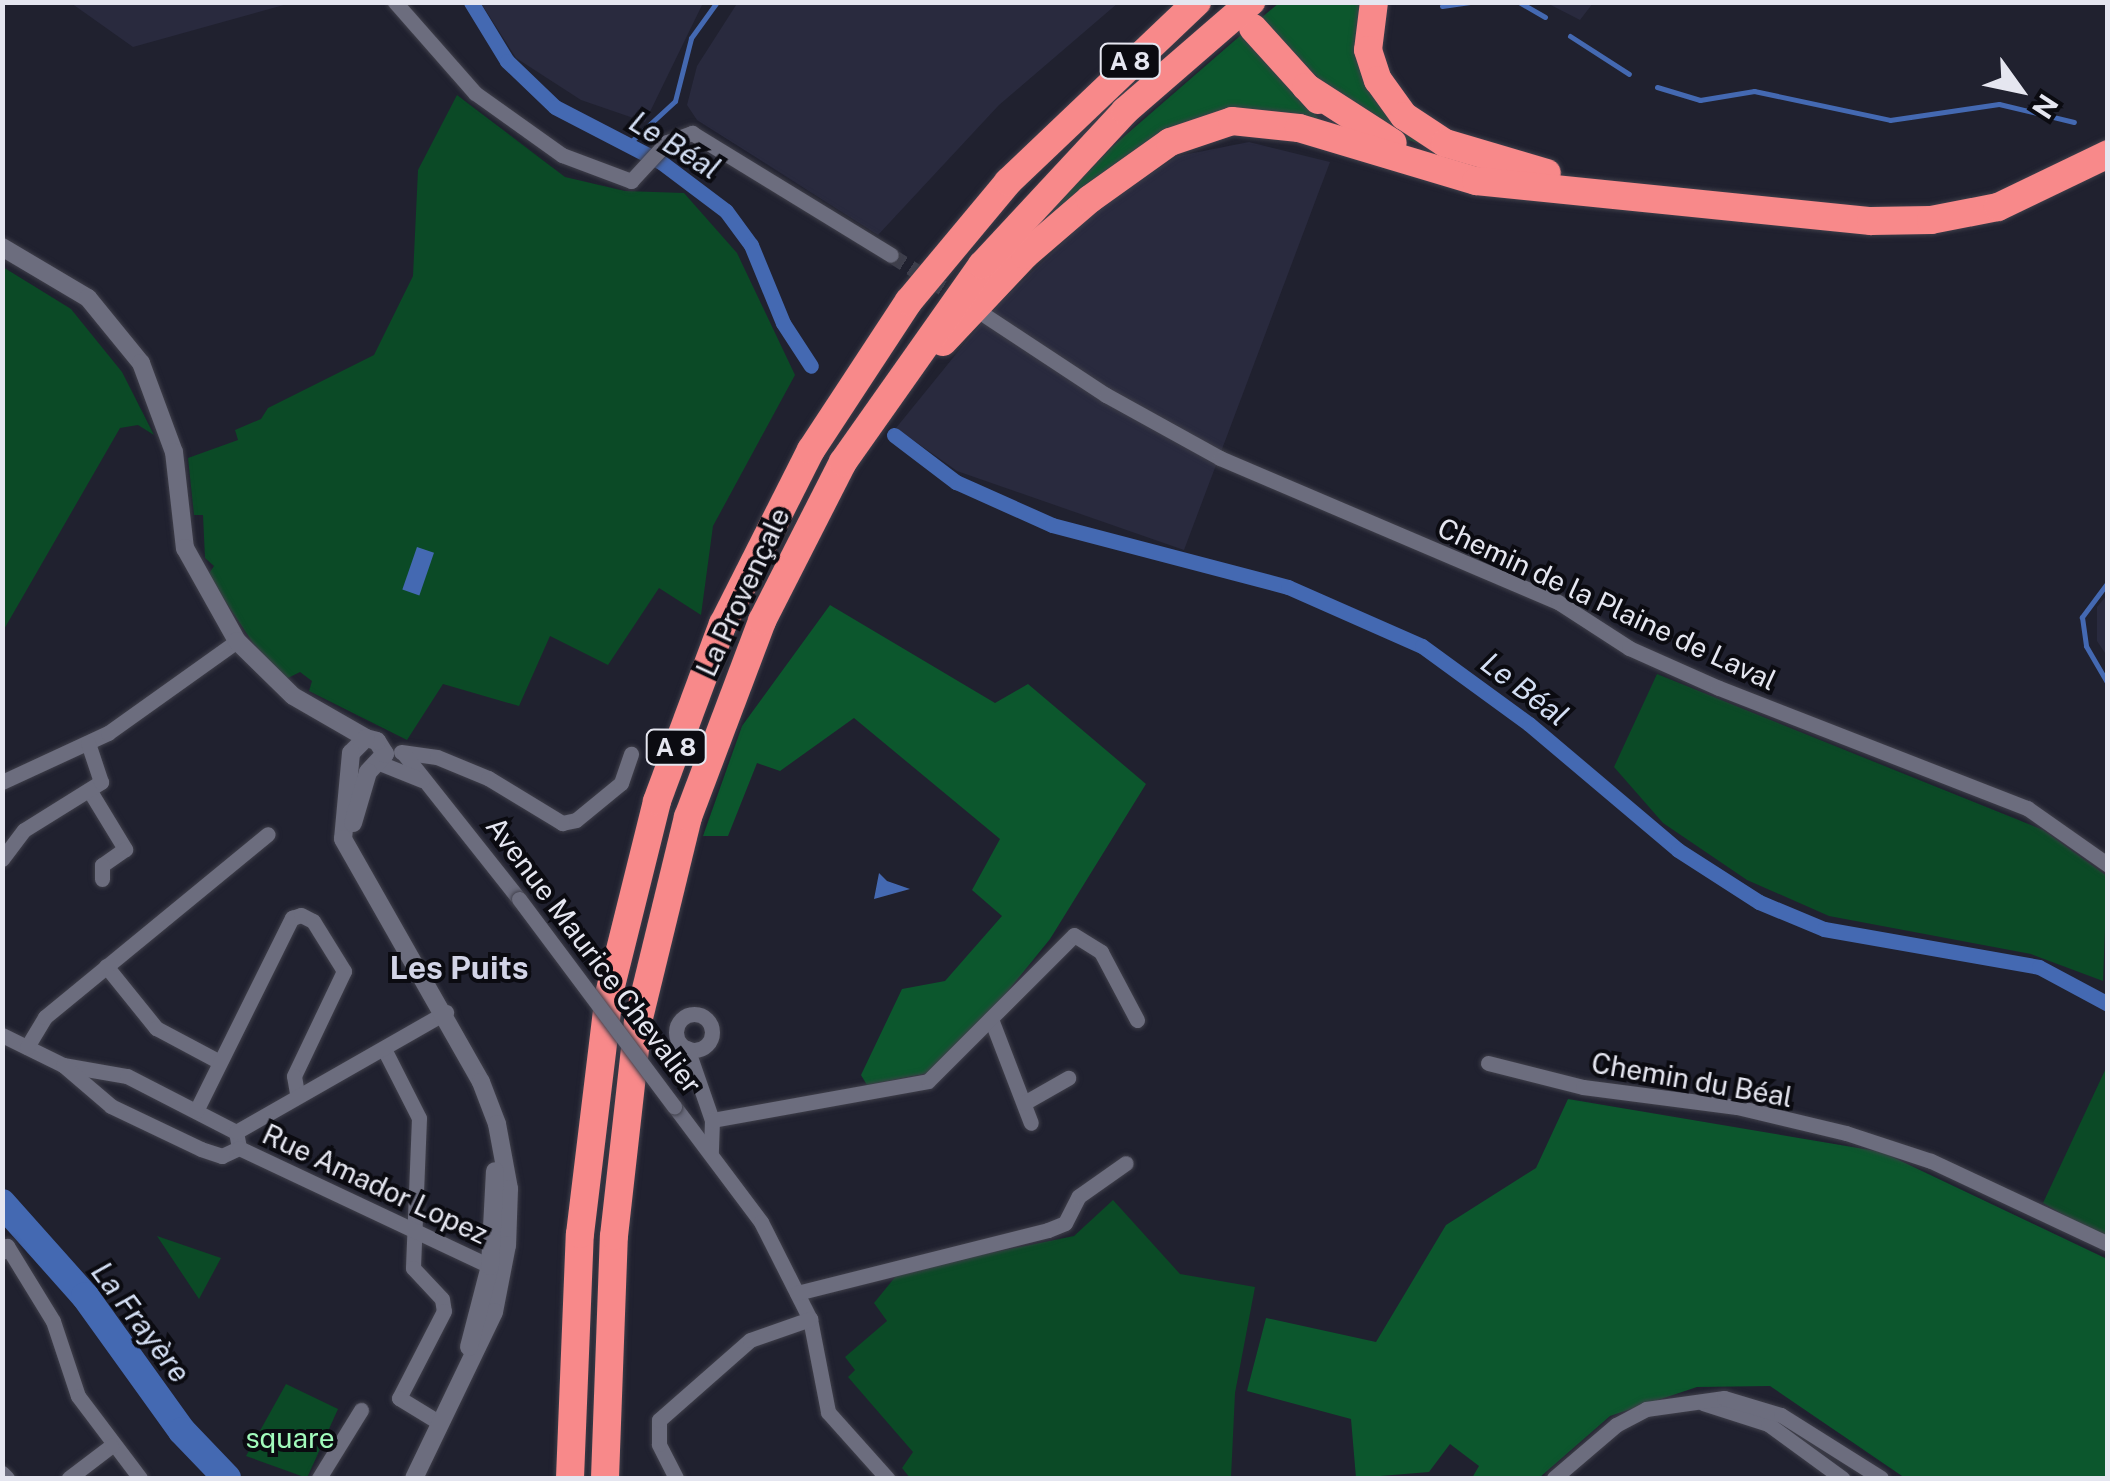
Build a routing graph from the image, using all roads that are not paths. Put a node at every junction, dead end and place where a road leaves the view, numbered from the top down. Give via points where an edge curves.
1 (395, 2) edge
2 (1175, 2) edge
3 (1197, 2) edge
4 (1374, 2) edge
5 (1252, 15) edge
6 (1306, 87) junction
7 (1065, 123) junction
8 (2108, 135) edge
9 (2108, 154) edge
10 (1394, 158) junction
11 (1546, 174) junction
12 (2, 248) edge
13 (891, 255) tunnel mouth
14 (986, 316) dead end
15 (843, 462) junction
16 (237, 641) junction
17 (88, 743) junction
18 (631, 754) dead end
19 (372, 755) junction
20 (465, 768) junction
21 (2, 782) edge
22 (430, 783) junction
23 (91, 793) junction
24 (268, 834) dead end
25 (2, 859) edge
26 (2108, 865) edge
27 (102, 879) dead end
28 (106, 966) junction
29 (446, 1012) junction
30 (992, 1019) junction
31 (1137, 1020) dead end
32 (2, 1035) edge
33 (27, 1047) junction
34 (687, 1048) junction
35 (384, 1049) junction
36 (220, 1062) junction
37 (1488, 1063) dead end
38 (63, 1065) junction
39 (1068, 1078) dead end
40 (297, 1094) junction
41 (1024, 1103) junction
42 (196, 1111) junction
43 (712, 1120) junction
44 (1031, 1123) dead end
45 (238, 1140) junction
46 (711, 1154) junction
47 (1126, 1163) dead end
48 (415, 1235) junction
49 (2108, 1244) edge
50 (2, 1252) edge
51 (497, 1266) junction
52 (797, 1292) junction
53 (810, 1320) junction
54 (1694, 1400) junction
55 (361, 1410) dead end
56 (440, 1424) junction
57 (111, 1446) junction
58 (69, 1478) edge
59 (140, 1478) edge
60 (320, 1478) edge
61 (414, 1478) edge
62 (570, 1478) edge
63 (605, 1478) edge
64 (676, 1478) edge
65 (887, 1478) edge
66 (1554, 1478) edge
67 (1842, 1478) edge
68 (1881, 1478) edge

1 - 13 street via 475,93 562,155 622,179 644,173 678,134 706,138
2 - 7 highway
3 - 7 highway, La Provençale / A 8
4 - 11 highway via 1368,50 1378,80 1404,116 1454,147
5 - 6 highway
5 - 15 highway, La Provençale / A 8 via 1125,111 1020,219 922,342
6 - 10 highway via 1345,127
6 - 11 highway via 1364,128 1420,154
7 - 62 highway, La Provençale / A 8 via 960,236 861,369 771,523 691,703 630,891 608,994 580,1234
8 - 11 highway via 2029,179 1943,204 1841,204
9 - 10 highway via 1998,207 1904,222 1490,182
10 - 15 highway via 1264,122 1211,125 1170,142 1079,208 1003,277
12 - 16 street, Avenue Maurice Chevalier via 88,298 141,363 174,452 185,548
14 - 26 street, Chemin de la Plaine de Laval via 1106,395 1220,458 1558,602 1629,648 1719,688 2027,808
15 - 63 highway, La Provençale / A 8 via 734,686 662,902 620,1154
16 - 17 street
16 - 19 street, Avenue Maurice Chevalier via 265,674
17 - 21 street
17 - 23 street via 101,782
18 - 20 street, Avenue Maurice Chevalier via 621,783 562,824
19 - 20 street, Avenue Maurice Chevalier
19 - 22 street, Avenue Maurice Chevalier
19 - 29 street via 340,819 343,839
20 - 22 street
22 - 46 street, Avenue Maurice Chevalier, bridge
23 - 25 street via 24,830
23 - 27 street via 125,849 102,866
24 - 28 street
28 - 33 street via 45,1018
28 - 36 street via 156,1028
29 - 35 street
29 - 51 street via 497,1124 509,1189
30 - 31 street via 1074,935 1102,952
30 - 41 street
30 - 43 street via 928,1081
32 - 33 street, Rue Amador Lopez
33 - 38 street, Rue Amador Lopez
34 - 34 street, Avenue Maurice Chevalier via 704,1046 719,1030 698,1007 676,1030
34 - 43 street, Avenue Maurice Chevalier
35 - 40 street
35 - 48 street via 419,1118
36 - 40 street via 292,918 301,915 313,922 344,971 294,1076
36 - 42 street
37 - 49 street, Chemin du Béal via 1583,1087 1737,1108 1846,1133 1932,1161
38 - 42 street, Rue Amador Lopez via 127,1076
38 - 45 street, Rue Amador Lopez via 112,1106 201,1150 222,1156
39 - 41 street
40 - 45 street
41 - 44 street
42 - 45 street, Rue Amador Lopez
43 - 46 street, Avenue Maurice Chevalier
45 - 48 street, Rue Amador Lopez
46 - 52 street, Avenue Maurice Chevalier via 762,1222
47 - 52 street via 1079,1196 1065,1222 1048,1230
48 - 51 street, Rue Amador Lopez
48 - 56 street via 413,1268 442,1299 444,1311 399,1398
50 - 57 street via 7,1246 53,1321 78,1396
51 - 56 street via 483,1342
52 - 53 street, Avenue Maurice Chevalier
53 - 64 street via 750,1340 659,1420 659,1444
53 - 65 street, Avenue Maurice Chevalier via 828,1412
54 - 66 street via 1646,1409 1616,1425
54 - 67 street via 1768,1424
54 - 68 street via 1724,1398 1781,1415
55 - 60 street
56 - 61 street
57 - 58 street
57 - 59 street

